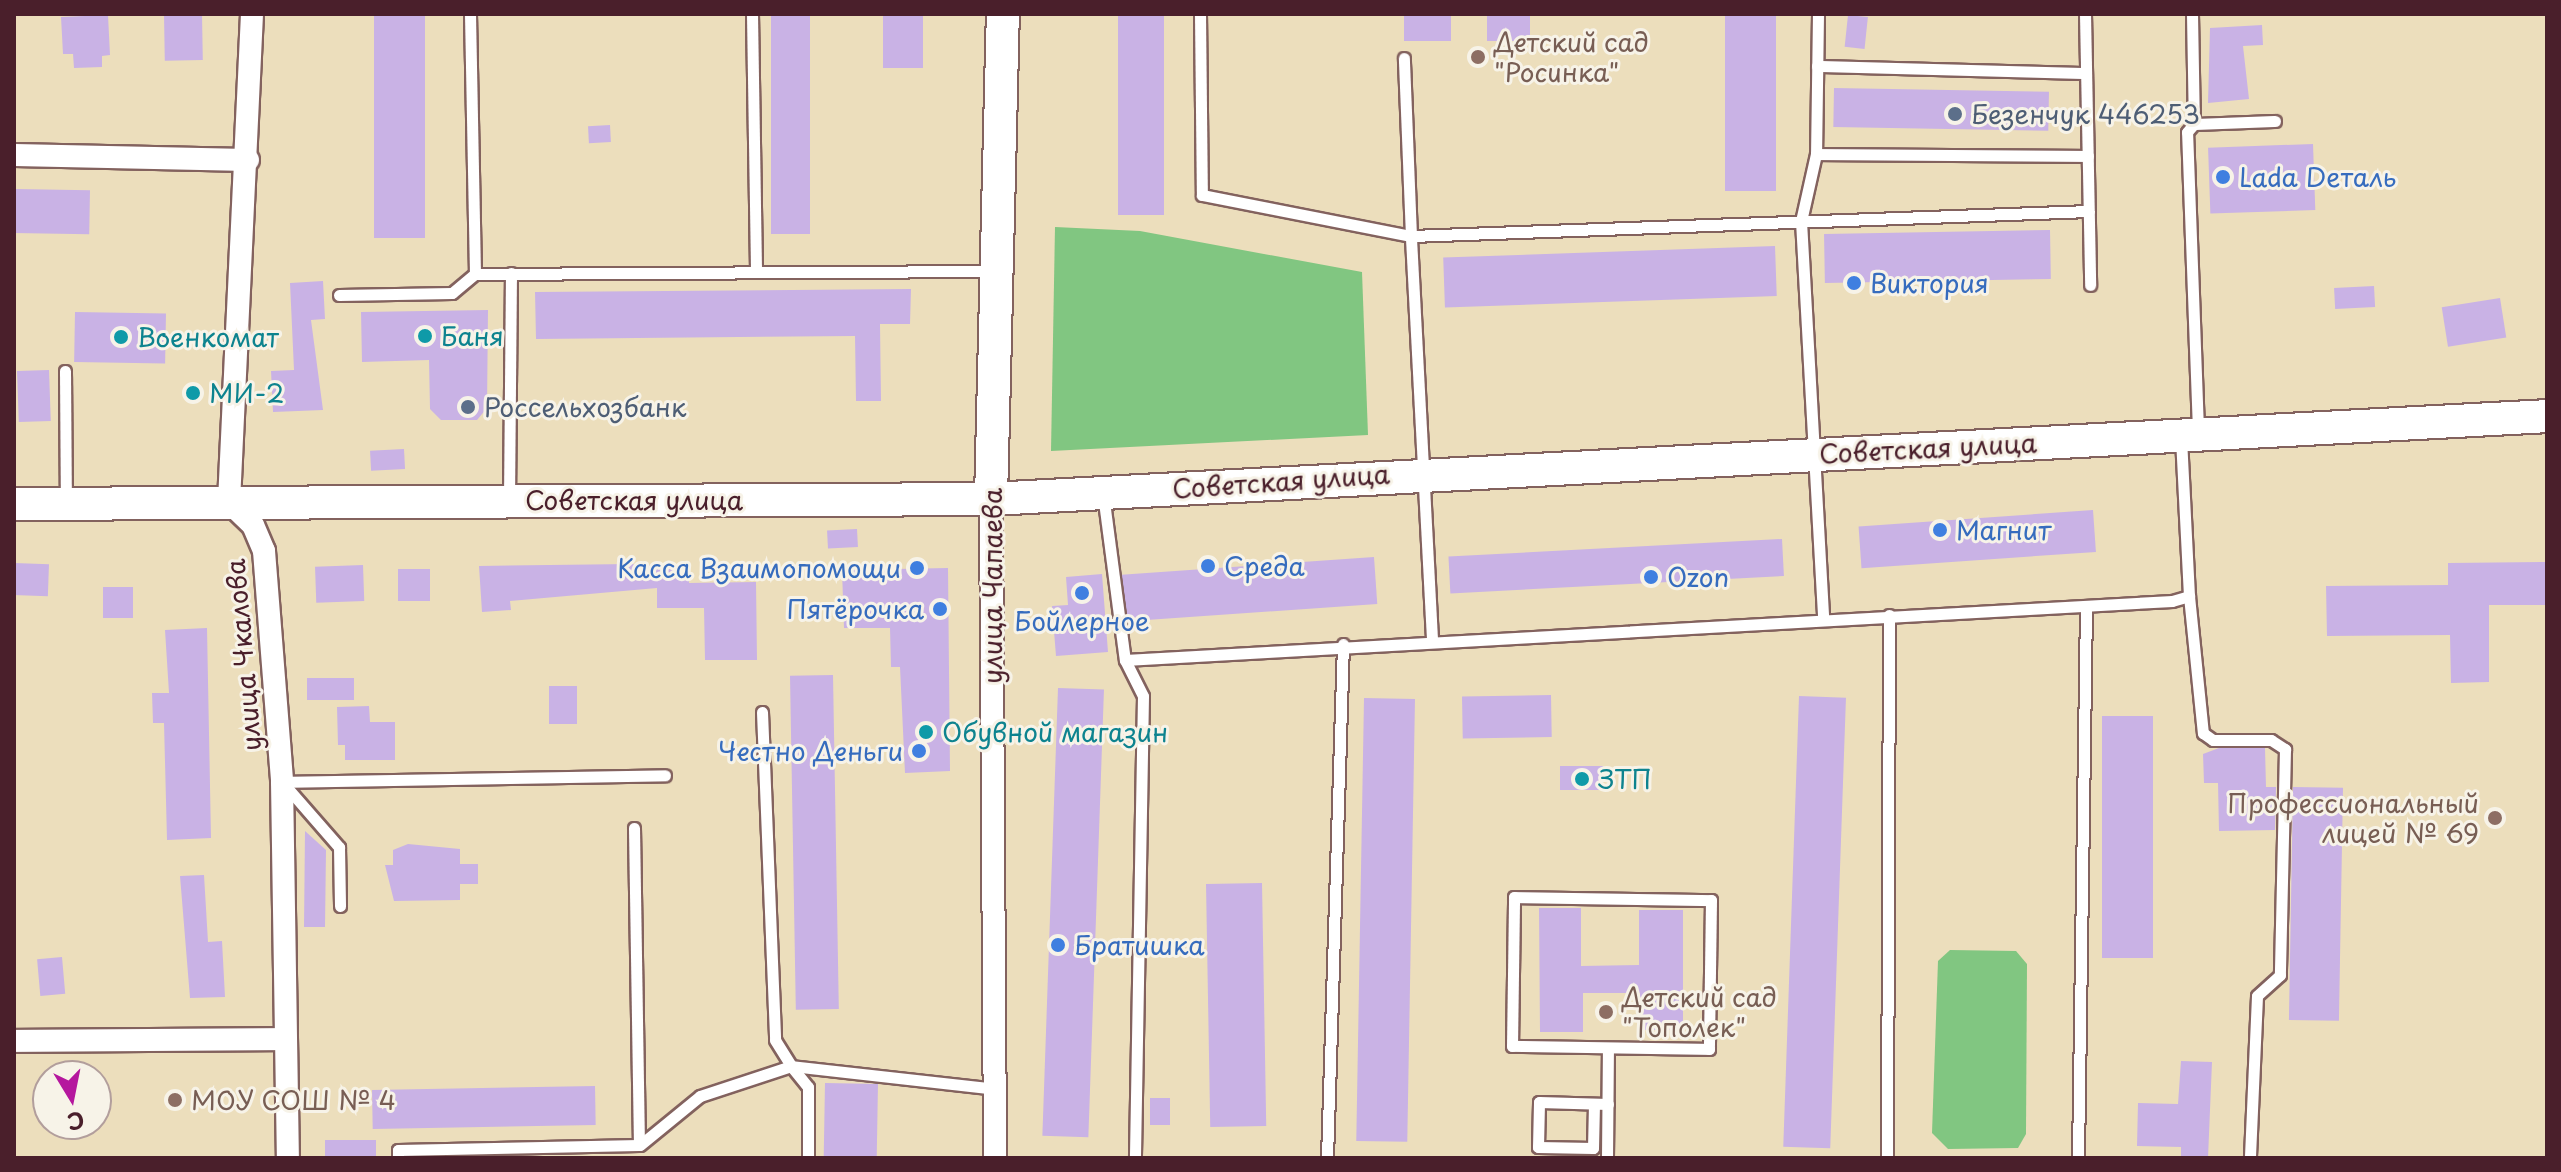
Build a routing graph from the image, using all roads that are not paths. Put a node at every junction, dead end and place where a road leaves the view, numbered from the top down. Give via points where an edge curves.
1 (252, 14) edge
2 (470, 14) edge
3 (752, 14) edge
4 (1003, 14) edge
5 (1200, 14) edge
6 (1818, 14) edge
7 (2085, 14) edge
8 (2192, 14) edge
9 (1404, 58) dead end
10 (1817, 66) junction
11 (2086, 73) junction
12 (2275, 121) dead end
13 (2194, 124) junction
14 (1816, 154) junction
15 (14, 155) edge
16 (2088, 156) junction
17 (248, 160) junction
18 (2089, 211) junction
19 (1801, 221) junction
20 (1411, 236) junction
21 (996, 271) junction
22 (756, 272) junction
23 (511, 273) junction
24 (475, 274) junction
25 (2090, 285) dead end
26 (339, 295) dead end
27 (65, 371) dead end
28 (2547, 416) edge
29 (2189, 435) junction
30 (1812, 454) junction
31 (1421, 472) junction
32 (1103, 493) junction
33 (991, 499) junction
34 (509, 501) junction
35 (229, 502) junction
36 (66, 503) junction
37 (14, 504) edge
38 (2189, 596) junction
39 (2086, 606) junction
40 (1889, 615) junction
41 (1823, 618) junction
42 (1432, 639) junction
43 (1343, 644) junction
44 (1125, 660) junction
45 (762, 712) dead end
46 (665, 775) dead end
47 (282, 782) junction
48 (634, 828) dead end
49 (340, 906) dead end
50 (284, 1039) junction
51 (14, 1041) edge
52 (1608, 1048) junction
53 (791, 1066) junction
54 (996, 1089) junction
55 (1594, 1104) junction
56 (1608, 1104) junction
57 (639, 1145) junction
58 (288, 1158) edge
59 (398, 1158) edge
60 (808, 1158) edge
61 (995, 1158) edge
62 (1135, 1158) edge
63 (1327, 1158) edge
64 (1607, 1158) edge
65 (1887, 1158) edge
66 (2078, 1158) edge
67 (2250, 1158) edge

1 - 17 street
2 - 24 lane
3 - 22 lane
4 - 21 street, улица Чапаева
5 - 20 lane via 1202,195
6 - 10 lane
7 - 11 lane
8 - 13 lane
9 - 20 lane
10 - 11 lane
10 - 14 lane
11 - 16 lane
12 - 13 lane
13 - 29 lane via 2187,132
14 - 16 lane
14 - 19 lane
15 - 17 street
16 - 18 lane
17 - 35 street
18 - 19 lane
18 - 25 lane
19 - 20 lane
19 - 30 lane
20 - 31 lane
21 - 22 lane
21 - 33 street, улица Чапаева
22 - 23 lane
23 - 24 lane
23 - 34 lane
24 - 26 lane via 452,293
27 - 36 lane
28 - 29 street, Советская улица
29 - 30 street, Советская улица
29 - 38 lane
30 - 31 street, Советская улица
30 - 41 lane
31 - 32 street, Советская улица
31 - 42 lane
32 - 33 street, Советская улица
32 - 44 lane
33 - 34 street, Советская улица
33 - 54 street, улица Чапаева
34 - 35 street, Советская улица
35 - 36 street, Советская улица
35 - 47 street, улица Чкалова via 253,525 264,551
36 - 37 street, Советская улица
38 - 39 lane
38 - 67 lane via 2203,733 2213,740 2271,740 2285,749 2280,975 2257,996
39 - 40 lane
39 - 66 lane
40 - 41 lane
40 - 65 lane
41 - 42 lane
42 - 43 lane
43 - 44 lane
43 - 63 lane
44 - 62 lane via 1143,696
45 - 53 lane via 769,1005 775,1040
46 - 47 lane
47 - 49 lane via 339,847
47 - 50 street, улица Чкалова
48 - 57 lane
50 - 51 street
50 - 58 street, улица Чкалова
52 - 52 lane via 1709,1049 1711,900 1514,897 1512,1046
52 - 56 lane
53 - 54 lane
53 - 57 lane via 700,1096
53 - 60 lane via 808,1087
54 - 61 street, улица Чапаева
55 - 55 lane via 1593,1148 1538,1147 1539,1102
55 - 56 lane
56 - 64 lane
57 - 59 lane via 398,1150

